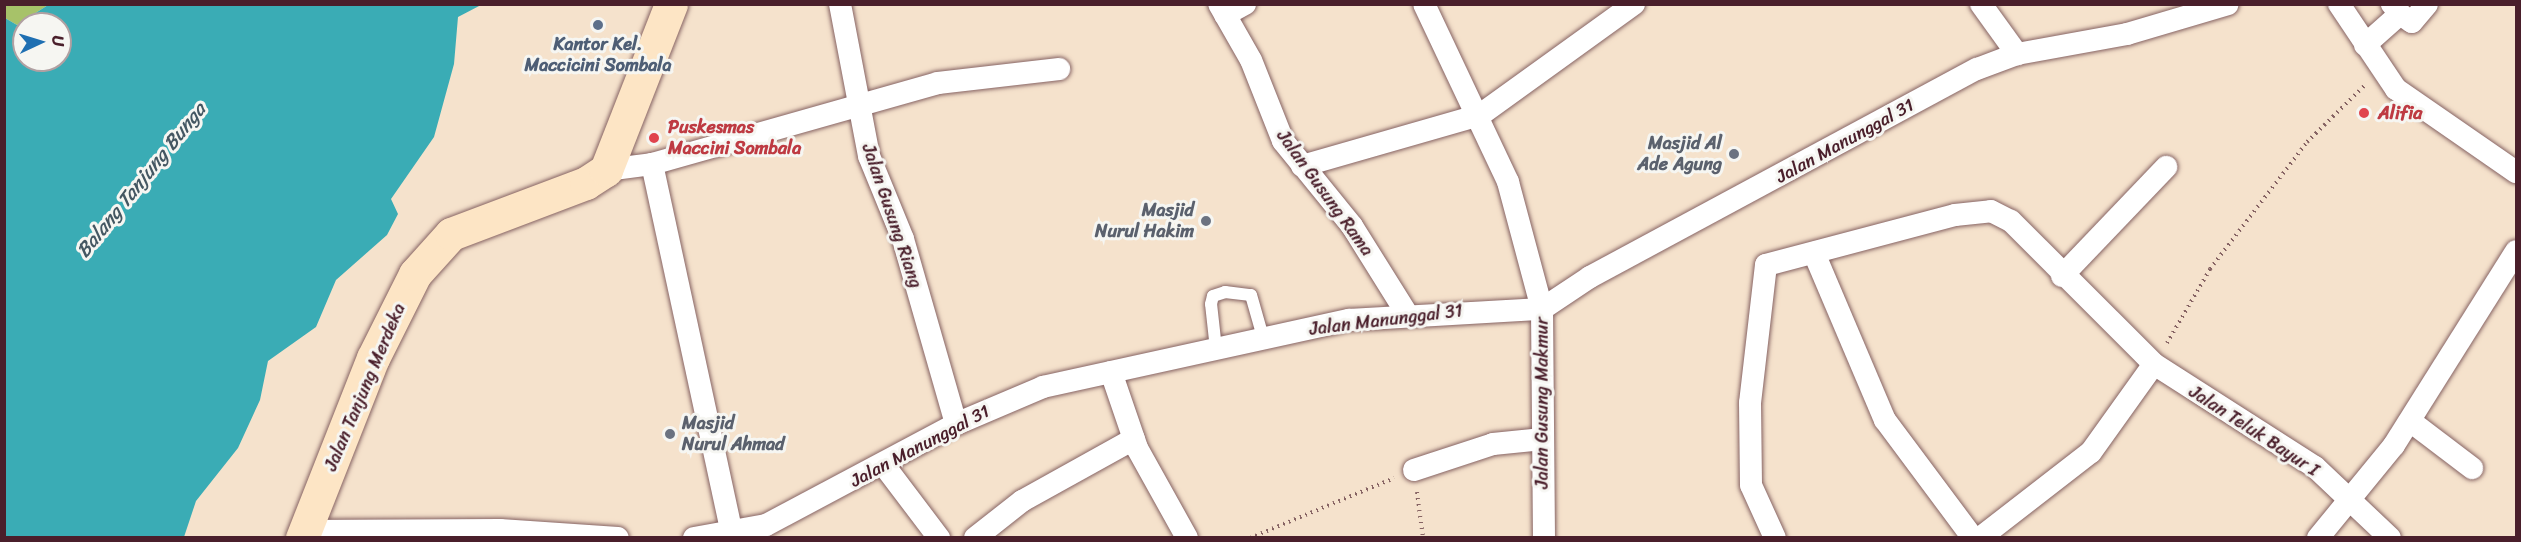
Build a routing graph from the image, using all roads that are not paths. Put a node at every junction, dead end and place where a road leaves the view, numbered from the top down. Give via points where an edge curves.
1 (671, 4) edge
2 (840, 4) edge
3 (1245, 4) edge
4 (1424, 4) edge
5 (1634, 4) edge
6 (1981, 4) edge
7 (2228, 4) edge
8 (2339, 4) edge
9 (2427, 4) edge
10 (2396, 9) edge
11 (1222, 10) edge
12 (2169, 14) edge
13 (2365, 45) junction
14 (2017, 54) junction
15 (1059, 69) dead end
16 (856, 105) junction
17 (1480, 115) junction
18 (652, 164) junction
19 (1302, 166) junction
20 (2166, 167) dead end
21 (606, 170) junction
22 (2517, 172) edge
23 (2517, 251) edge
24 (1814, 253) junction
25 (2062, 276) junction
26 (1542, 309) junction
27 (1407, 314) junction
28 (1263, 337) junction
29 (1215, 349) junction
30 (2154, 364) junction
31 (1111, 372) junction
32 (2410, 421) junction
33 (956, 424) junction
34 (1134, 439) junction
35 (1543, 439) junction
36 (883, 464) junction
37 (2472, 468) dead end
38 (1414, 470) road end
39 (2350, 501) junction
40 (303, 534) edge
41 (732, 535) junction
42 (618, 537) edge
43 (694, 537) edge
44 (939, 537) edge
45 (975, 537) edge
46 (1186, 537) edge
47 (1538, 537) edge
48 (1775, 537) edge
49 (1973, 537) edge
50 (1980, 537) edge
51 (2318, 537) edge
52 (2390, 537) edge

1 - 21 street
2 - 16 street, Jalan Gusung Riang
3 - 11 street
4 - 17 street, Jalan Gusung Makmur
5 - 17 street
6 - 14 street
7 - 12 street, Jalan Manunggal 31
8 - 13 street
9 - 10 street via 2412,22
10 - 13 street
11 - 19 street, Jalan Gusung Rama via 1251,60 1283,141
12 - 14 street, Jalan Manunggal 31
13 - 22 street via 2380,71 2412,104
14 - 26 street, Jalan Manunggal 31 via 1937,90 1590,277
15 - 16 street via 938,83
16 - 18 street
16 - 33 street, Jalan Gusung Riang via 869,156 903,239
17 - 19 street
17 - 26 street, Jalan Gusung Makmur via 1508,182
18 - 21 street
18 - 41 street
19 - 27 street, Jalan Gusung Rama via 1358,233
20 - 25 street
21 - 40 street, Jalan Tanjung Merdeka via 586,183 451,234 432,250 373,358
23 - 32 street
24 - 25 street, Jalan Teluk Bayur I via 1955,215 1991,211 2011,221
24 - 48 street, Jalan Teluk Bayur I via 1770,260 1761,292 1750,403 1751,485
24 - 49 street via 1885,420
25 - 30 street, Jalan Teluk Bayur I
26 - 27 street, Jalan Manunggal 31
26 - 35 street, Jalan Gusung Makmur
27 - 28 street, Jalan Manunggal 31
28 - 29 street, Jalan Manunggal 31
28 - 29 lane via 1251,296 1225,291 1214,296 1211,304
29 - 31 street, Jalan Manunggal 31
30 - 39 street, Jalan Teluk Bayur I via 2295,453
30 - 50 street via 2091,452
31 - 33 street, Jalan Manunggal 31 via 1042,387
31 - 34 street
32 - 37 street
32 - 39 street
33 - 36 street, Jalan Manunggal 31
34 - 45 street via 1022,501
34 - 46 street
35 - 38 street via 1493,444
35 - 47 street, Jalan Gusung Makmur
36 - 41 street, Jalan Manunggal 31 via 776,520
36 - 44 street
39 - 51 street
39 - 52 street, Jalan Teluk Bayur I
40 - 42 street via 500,530
41 - 43 street, Jalan Manunggal 31

